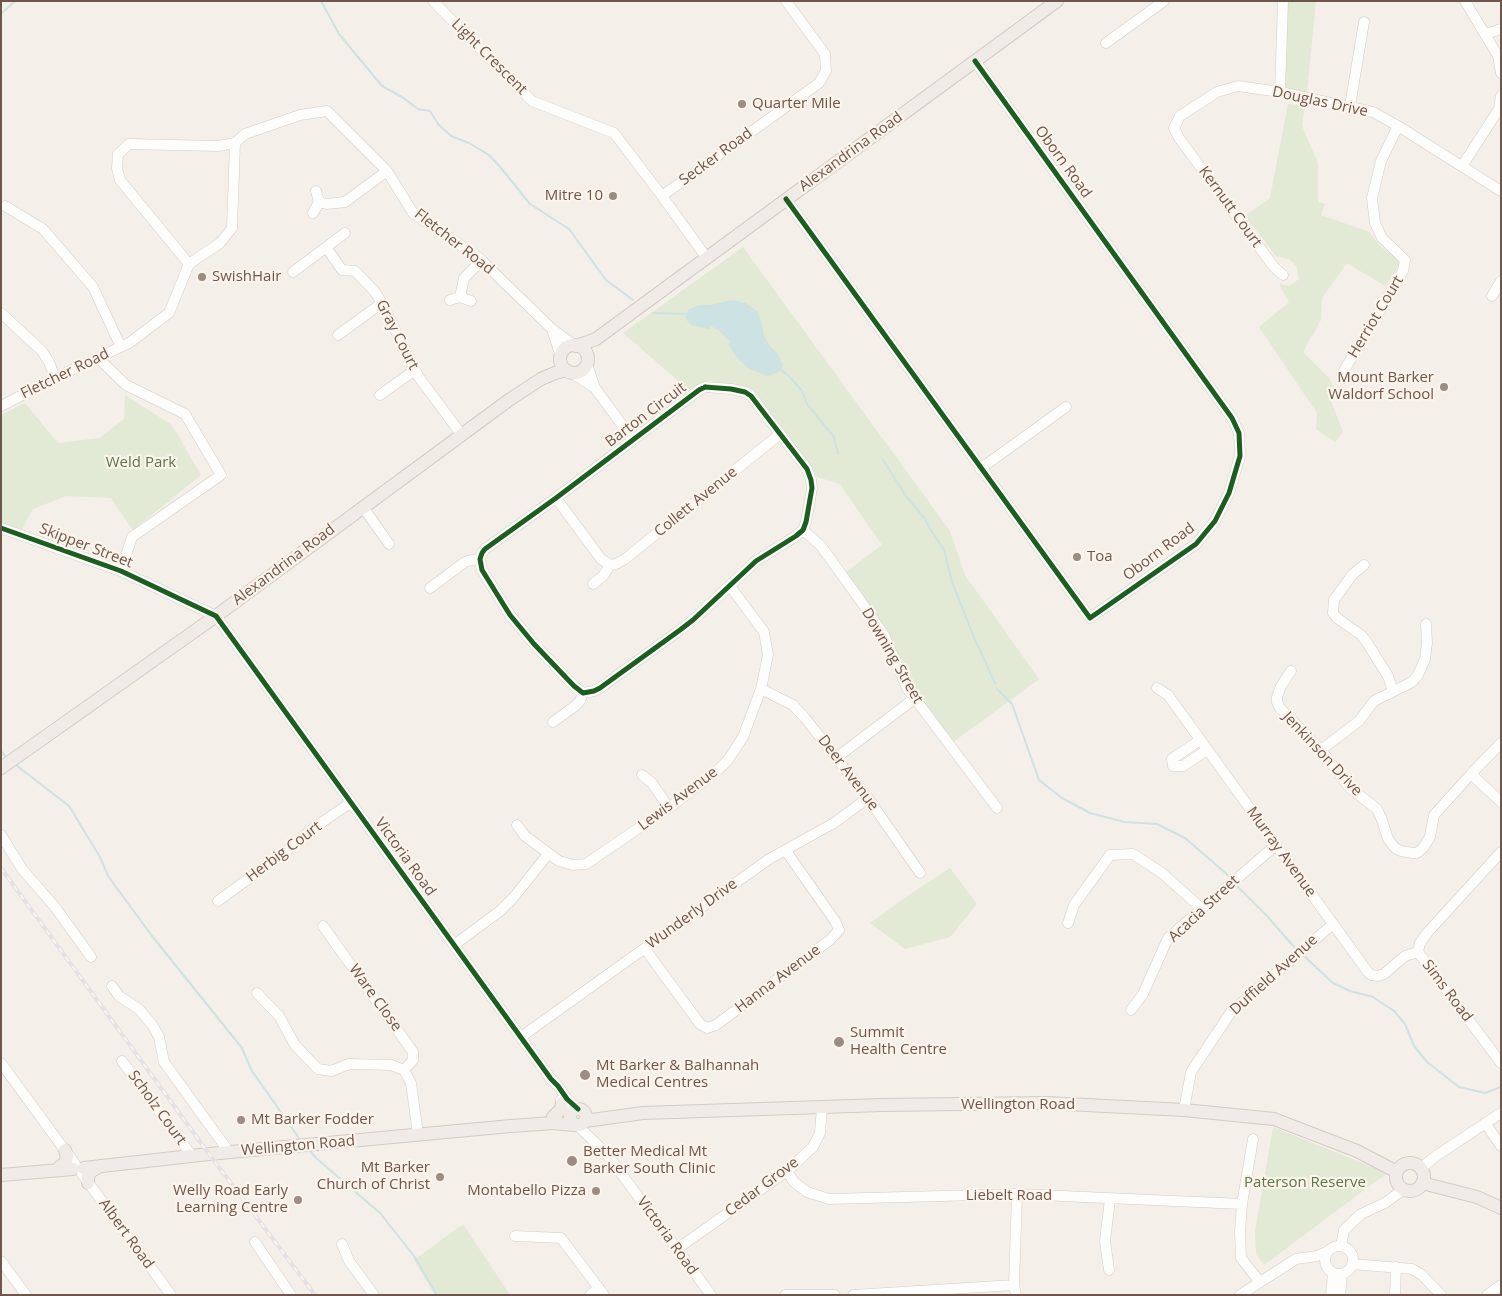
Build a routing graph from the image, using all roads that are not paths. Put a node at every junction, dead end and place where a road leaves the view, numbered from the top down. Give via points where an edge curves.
1 (433, 1) edge
2 (786, 1) edge
3 (1057, 1) edge
4 (1164, 1) edge
5 (1283, 1) edge
6 (1465, 1) edge
7 (1364, 22) dead end
8 (1501, 29) edge
9 (1486, 34) junction
10 (1106, 43) dead end
11 (975, 61) junction
12 (826, 71) junction
13 (1501, 72) edge
14 (837, 73) dead end
15 (1280, 92) junction
16 (1501, 96) edge
17 (1350, 106) junction
18 (1398, 126) junction
19 (1179, 138) joint
20 (235, 143) junction
21 (1462, 166) junction
22 (387, 171) junction
23 (316, 191) dead end
24 (1501, 191) edge
25 (662, 196) junction
26 (786, 199) junction
27 (319, 202) junction
28 (5, 206) dead end
29 (313, 213) dead end
30 (345, 233) dead end
31 (326, 248) junction
32 (706, 257) junction
33 (482, 260) junction
34 (189, 264) junction
35 (294, 272) dead end
36 (1283, 275) dead end
37 (1501, 281) edge
38 (1492, 296) dead end
39 (471, 301) dead end
40 (382, 303) junction
41 (1, 313) edge
42 (552, 329) junction
43 (338, 336) dead end
44 (596, 339) junction
45 (575, 345) junction
46 (121, 347) junction
47 (98, 358) junction
48 (588, 362) junction
49 (565, 365) junction
50 (415, 370) junction
51 (1342, 374) dead end
52 (55, 378) junction
53 (595, 388) junction
54 (380, 395) dead end
55 (1, 406) edge
56 (1066, 407) dead end
57 (461, 434) junction
58 (780, 434) junction
59 (633, 440) junction
60 (980, 469) junction
61 (556, 498) junction
62 (363, 507) junction
63 (1, 528) edge
64 (803, 530) junction
65 (389, 544) dead end
66 (480, 560) junction
67 (610, 565) junction
68 (1364, 565) dead end
69 (121, 571) junction
70 (594, 584) dead end
71 (730, 586) junction
72 (430, 588) dead end
73 (216, 616) junction
74 (1426, 624) dead end
75 (1291, 671) dead end
76 (761, 688) junction
77 (1157, 688) dead end
78 (1393, 691) junction
79 (583, 693) junction
80 (914, 698) junction
81 (553, 722) dead end
82 (1200, 740) junction
83 (1501, 743) edge
84 (1207, 750) junction
85 (1321, 750) junction
86 (836, 758) junction
87 (1, 768) edge
88 (1471, 774) junction
89 (642, 775) dead end
90 (868, 798) junction
91 (1501, 802) edge
92 (350, 803) junction
93 (669, 808) junction
94 (997, 808) dead end
95 (517, 825) dead end
96 (1, 835) edge
97 (1276, 845) junction
98 (786, 851) junction
99 (1501, 852) edge
100 (548, 854) junction
101 (920, 873) dead end
102 (218, 901) dead end
103 (1201, 908) junction
104 (1068, 923) dead end
105 (1333, 924) junction
106 (323, 926) dead end
107 (454, 945) junction
108 (645, 948) junction
109 (1418, 952) junction
110 (91, 957) dead end
111 (112, 986) dead end
112 (257, 993) dead end
113 (1131, 1010) dead end
114 (521, 1037) junction
115 (122, 1061) dead end
116 (1501, 1063) edge
117 (1, 1064) edge
118 (404, 1070) junction
119 (551, 1079) junction
120 (562, 1103) junction
121 (822, 1108) junction
122 (1184, 1110) junction
123 (1501, 1113) edge
124 (628, 1114) junction
125 (553, 1117) junction
126 (580, 1119) junction
127 (1485, 1123) junction
128 (511, 1126) junction
129 (418, 1134) junction
130 (1253, 1139) dead end
131 (1501, 1146) edge
132 (65, 1150) junction
133 (229, 1152) junction
134 (606, 1153) junction
135 (192, 1156) junction
136 (1421, 1168) junction
137 (56, 1170) junction
138 (80, 1171) junction
139 (786, 1171) junction
140 (1397, 1172) junction
141 (1, 1175) edge
142 (1422, 1183) junction
143 (1404, 1189) junction
144 (1016, 1194) junction
145 (1110, 1199) junction
146 (1242, 1204) junction
147 (1501, 1208) edge
148 (515, 1236) dead end
149 (255, 1242) dead end
150 (342, 1244) dead end
151 (1341, 1246) junction
152 (676, 1249) junction
153 (1326, 1252) junction
154 (1296, 1258) junction
155 (1, 1261) edge
156 (1352, 1264) junction
157 (1396, 1267) junction
158 (1109, 1270) dead end
159 (1333, 1272) junction
160 (1259, 1281) junction
161 (1501, 1285) edge
162 (1015, 1290) edge
163 (601, 1291) edge
164 (26, 1295) edge
165 (171, 1295) edge
166 (291, 1295) edge
167 (374, 1295) edge
168 (590, 1295) edge
169 (711, 1295) edge
170 (785, 1295) edge
171 (835, 1295) edge
172 (853, 1295) edge
173 (1240, 1295) edge
174 (1331, 1295) edge
175 (1340, 1295) edge
176 (1395, 1295) edge
177 (1441, 1295) edge
178 (1487, 1295) edge

1 - 25 street, Light Crescent via 532,101 614,133
2 - 12 street via 826,54
3 - 11 main road, Alexandrina Road
4 - 10 street
5 - 15 street
6 - 9 street
7 - 17 street
8 - 9 street
9 - 13 street via 1498,56
11 - 26 main road, Alexandrina Road
11 - 60 street, Oborn Road via 1232,418 1240,445 1240,456 1229,492 1216,521 1207,532 1196,544 1090,618
12 - 14 street
12 - 25 street, Secker Road via 819,83
15 - 17 street, Douglas Drive
15 - 19 street, Douglas Drive via 1238,86 1216,92 1180,116 1174,128
16 - 21 street via 1499,109
17 - 18 street, Douglas Drive via 1373,112
18 - 21 street, Douglas Drive
18 - 51 street, Herriot Court via 1381,161 1372,198 1375,223 1382,238 1405,260 1403,271
19 - 36 street, Kernutt Court
20 - 22 street, Fletcher Road via 245,134 300,115 327,110
20 - 34 street via 232,228 220,243
20 - 34 street via 218,146 129,144 118,154 120,180
21 - 24 street, Douglas Drive
22 - 27 street via 345,202
22 - 33 street, Fletcher Road via 413,213
23 - 27 street
25 - 32 street
26 - 32 main road, Alexandrina Road
26 - 60 street, Oborn Road
27 - 29 street
28 - 46 street via 43,229 93,286
30 - 31 street
31 - 35 street
31 - 40 street, Gray Court via 342,270 355,271
32 - 44 main road, Alexandrina Road
33 - 39 street via 464,278 455,298
33 - 42 street, Fletcher Road
34 - 46 street, Fletcher Road via 169,313
37 - 38 street
40 - 43 street
40 - 50 street, Gray Court
41 - 52 street via 42,351
42 - 45 street, Fletcher Road
42 - 49 street, Fletcher Road
44 - 45 main road, Alexandrina Road
44 - 48 main road
45 - 48 main road via 586,352
45 - 49 main road via 564,350
46 - 47 street, Fletcher Road
47 - 52 street, Fletcher Road
47 - 69 street via 126,385 185,414 221,475 132,537
48 - 49 main road via 582,371
48 - 53 street
49 - 53 street
49 - 57 main road, Alexandrina Road
50 - 54 street
50 - 57 street, Gray Court
52 - 55 street, Fletcher Road
53 - 59 street
56 - 60 street
57 - 62 main road, Alexandrina Road
58 - 59 street, Barton Circuit via 749,394 711,387 699,390
58 - 64 street, Barton Circuit via 807,469 811,480 809,510
58 - 67 street, Collett Avenue via 625,560
59 - 61 street, Barton Circuit
61 - 66 street, Barton Circuit via 485,549
61 - 67 street via 601,560
62 - 65 street
62 - 73 main road, Alexandrina Road
63 - 69 street, Skipper Street
64 - 71 street via 756,561
64 - 80 street, Downing Street via 821,546 884,635
66 - 72 street via 465,562
66 - 79 street via 482,570 510,615
67 - 70 street, Collett Avenue
68 - 78 street via 1352,575 1334,600 1333,613 1366,641 1388,676
69 - 73 street, Skipper Street
71 - 76 street, Lewis Avenue via 764,632 768,655
71 - 79 street via 680,630 594,692
73 - 87 main road, Alexandrina Road
73 - 92 street, Victoria Road
74 - 78 street via 1427,643 1422,669 1412,682
75 - 85 street, Jenkinson Drive via 1277,702
76 - 86 street, Deer Avenue via 793,705
76 - 93 street, Lewis Avenue via 743,737 728,760
77 - 82 street, Murray Avenue via 1168,696
78 - 85 street via 1374,701 1358,721
79 - 81 street via 575,706
80 - 86 street
80 - 94 street, Downing Street
82 - 84 street, Murray Avenue
82 - 84 street via 1172,759 1173,766 1183,766
83 - 88 street
84 - 97 street, Murray Avenue
85 - 88 street, Jenkinson Drive via 1349,787 1377,809 1391,844 1407,853 1417,853 1423,848 1430,837 1434,815
86 - 90 street, Deer Avenue
88 - 91 street
89 - 93 street via 652,783
90 - 98 street, Wunderly Drive via 834,823
90 - 101 street, Deer Avenue
92 - 102 street, Herbig Court
92 - 107 street, Victoria Road
93 - 100 street, Lewis Avenue via 586,864 567,864
95 - 100 street, Lewis Avenue via 525,836
96 - 110 street via 22,869 55,907
97 - 103 street, Acacia Street
97 - 105 street, Murray Avenue
98 - 108 street, Wunderly Drive via 769,859
98 - 108 street, Hanna Avenue via 839,930 716,1025 707,1028 700,1024
99 - 109 street, Sims Road via 1428,932
100 - 107 street via 500,911
103 - 104 street via 1162,873 1133,854 1110,855 1074,905
103 - 113 street, Acacia Street via 1168,938 1143,994
105 - 109 street, Murray Avenue via 1371,975 1384,974 1405,956
105 - 122 street, Duffield Avenue via 1230,1012 1191,1072
106 - 118 street, Ware Close via 413,1052 413,1060
107 - 114 street, Victoria Road
108 - 114 street, Wunderly Drive
109 - 116 street, Sims Road
111 - 133 street via 150,1022 159,1037 164,1062
112 - 118 street via 279,1016 295,1045 318,1069 331,1071 349,1064 391,1065
114 - 119 street, Victoria Road
115 - 135 street, Scholz Court
117 - 132 street, Albert Road
118 - 129 street via 411,1083
119 - 120 street, Victoria Road
119 - 126 street, Victoria Road
120 - 125 main road
120 - 126 street, Victoria Road
121 - 122 main road, Wellington Road via 1047,1103
121 - 124 main road, Wellington Road
121 - 139 street, Cedar Grove via 820,1133 813,1147
122 - 140 main road, Wellington Road via 1274,1119 1357,1151
123 - 127 street
124 - 126 main road, Wellington Road
124 - 126 main road, Wellington Road via 596,1123
125 - 126 main road, Wellington Road
125 - 128 main road, Wellington Road
126 - 128 main road, Wellington Road
126 - 134 street, Victoria Road
126 - 134 street, Victoria Road via 605,1147
127 - 131 street
127 - 136 street
128 - 129 main road, Wellington Road
129 - 133 main road, Wellington Road
130 - 146 street
132 - 137 main road via 65,1163
132 - 138 street, Albert Road
133 - 135 main road, Wellington Road
134 - 152 street, Victoria Road
135 - 138 main road, Wellington Road
136 - 140 main road via 1410,1163
136 - 142 main road via 1424,1175
137 - 138 main road, Wellington Road
137 - 141 main road, Wellington Road
138 - 165 street, Albert Road
139 - 144 street, Liebelt Road via 806,1192 829,1199
139 - 152 street, Cedar Grove
140 - 143 main road via 1396,1180
142 - 143 main road via 1416,1189
142 - 147 main road via 1477,1197
143 - 151 street via 1385,1204 1361,1214 1344,1230
144 - 145 street, Liebelt Road
144 - 162 street
145 - 146 street, Liebelt Road
145 - 158 street via 1105,1241
146 - 160 street via 1241,1258
148 - 163 street via 561,1238
149 - 166 street
150 - 167 street via 349,1261
151 - 153 street
151 - 156 street via 1352,1254
152 - 169 street, Victoria Road
153 - 154 street
153 - 159 street via 1324,1260
154 - 159 street via 1315,1262
154 - 160 street
155 - 164 street
156 - 157 street
156 - 159 street via 1348,1270
157 - 176 street
157 - 177 street via 1419,1273
159 - 174 street
159 - 175 street
160 - 173 street
161 - 178 street
162 - 172 street
163 - 168 street
170 - 171 street

